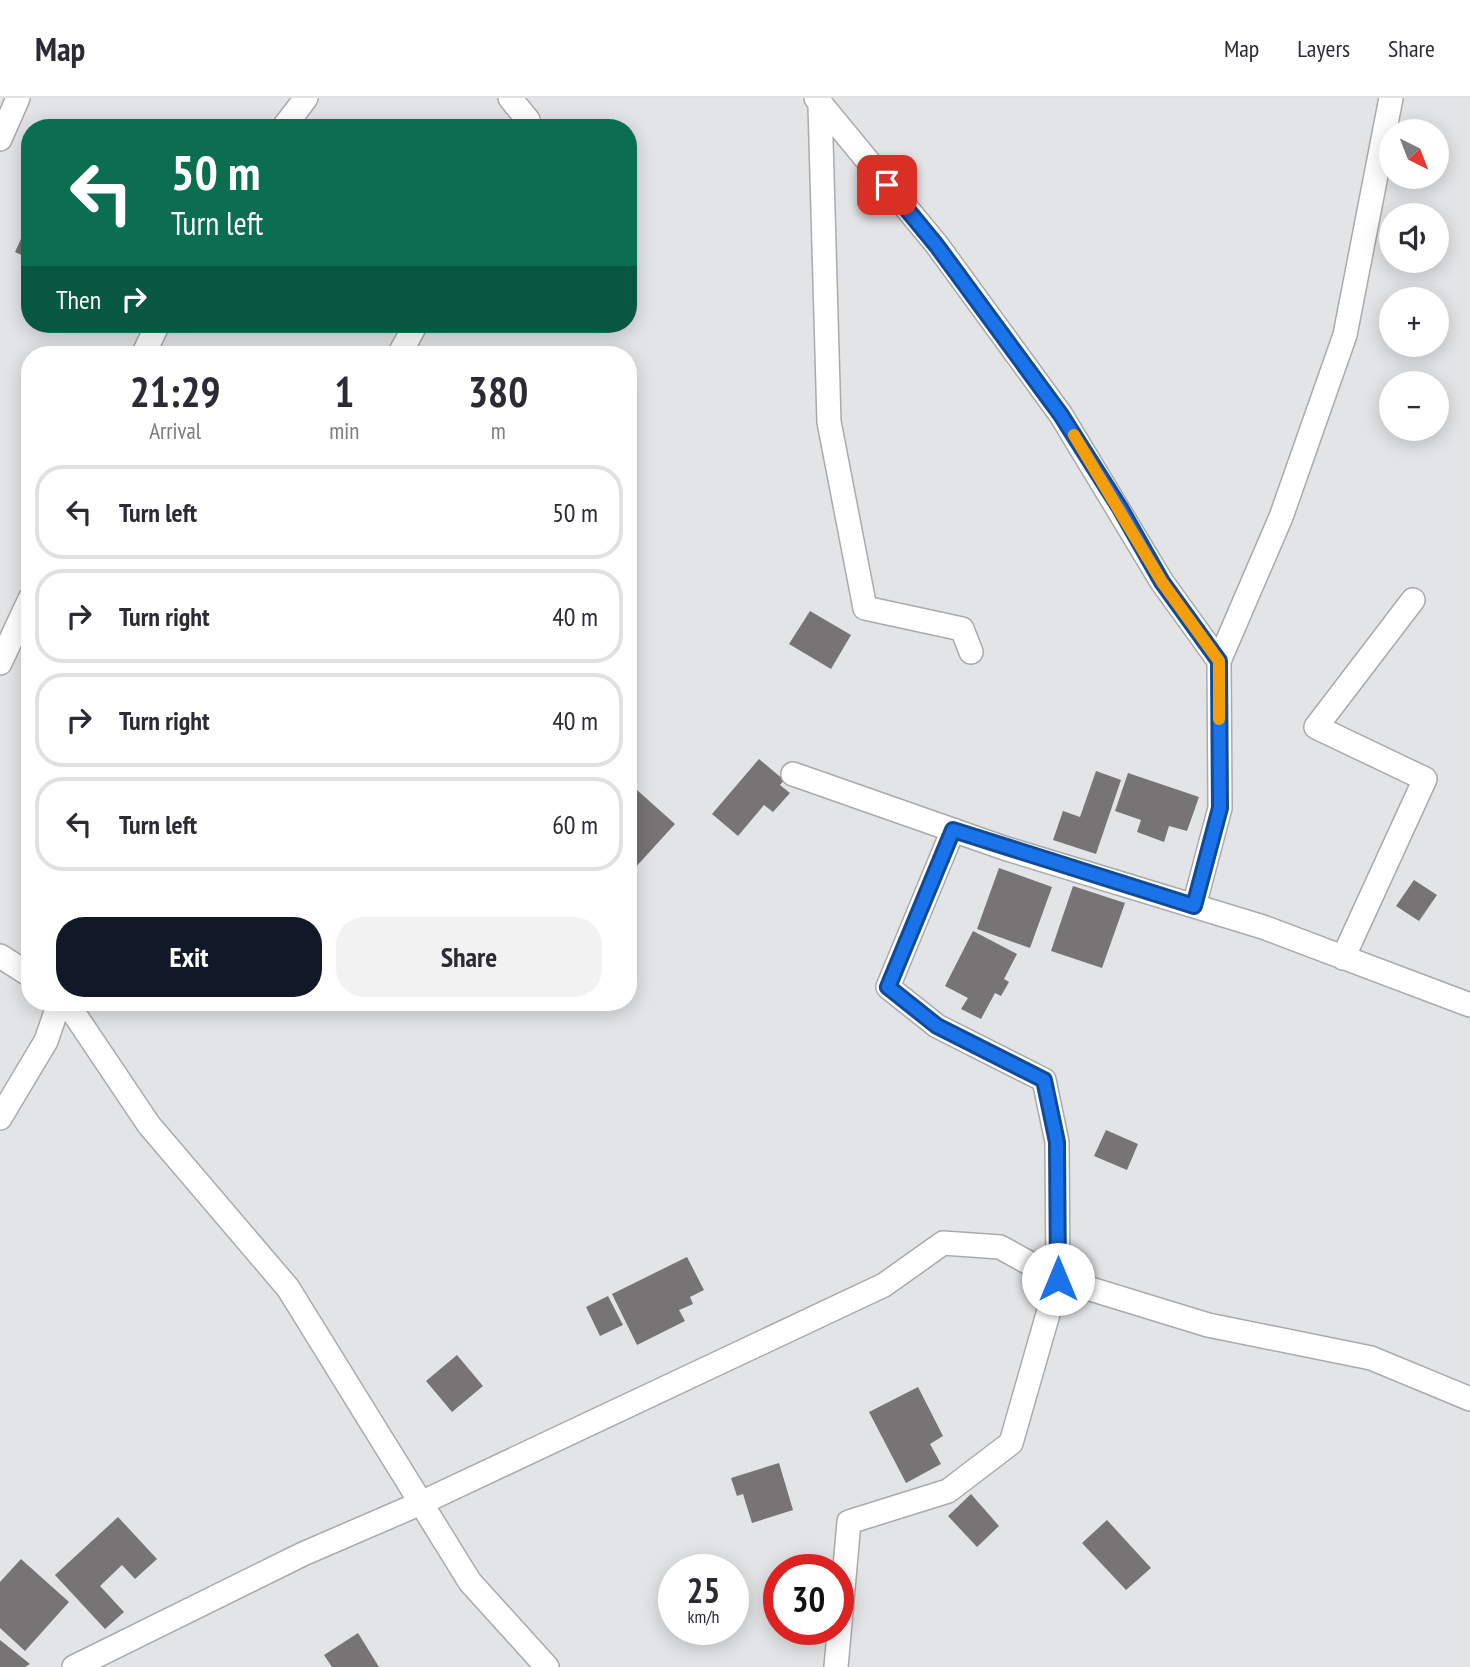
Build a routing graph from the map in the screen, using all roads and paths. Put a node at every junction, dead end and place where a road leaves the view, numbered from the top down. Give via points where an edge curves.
1 (18, 98) edge
2 (306, 98) edge
3 (510, 98) edge
4 (1391, 98) edge
5 (818, 102) edge
6 (291, 119) edge
7 (527, 119) edge
8 (0, 139) edge
9 (1413, 600) dead end
10 (21, 618) edge
11 (971, 652) dead end
12 (1219, 661) junction
13 (0, 663) edge
14 (793, 774) dead end
15 (953, 830) junction
16 (1194, 906) junction
17 (0, 956) edge
18 (1343, 958) junction
19 (21, 969) edge
20 (1470, 1005) edge
21 (56, 1011) edge
22 (72, 1011) edge
23 (0, 1118) edge
24 (1058, 1279) junction
25 (1470, 1399) edge
26 (421, 1503) junction
27 (74, 1667) edge
28 (547, 1667) edge
29 (836, 1667) edge

1 - 8 street
2 - 6 street
3 - 7 street
4 - 12 street via 1345,335 1280,517
5 - 11 street via 830,422 865,608 962,629
5 - 12 street via 937,246 1061,415 1162,582
9 - 18 street via 1317,727 1425,779
10 - 13 street
12 - 16 street via 1220,808
14 - 15 street
15 - 16 street
15 - 24 street via 888,987 937,1026 1044,1080 1057,1142
16 - 18 street
17 - 19 street
18 - 20 street
21 - 23 street via 46,1041
22 - 26 street via 149,1125 288,1288
24 - 25 street via 1208,1325 1371,1358
24 - 26 street via 1000,1247 943,1243 884,1285
24 - 29 street via 1010,1443 948,1491 849,1522
26 - 27 street via 303,1554
26 - 28 street via 470,1582

